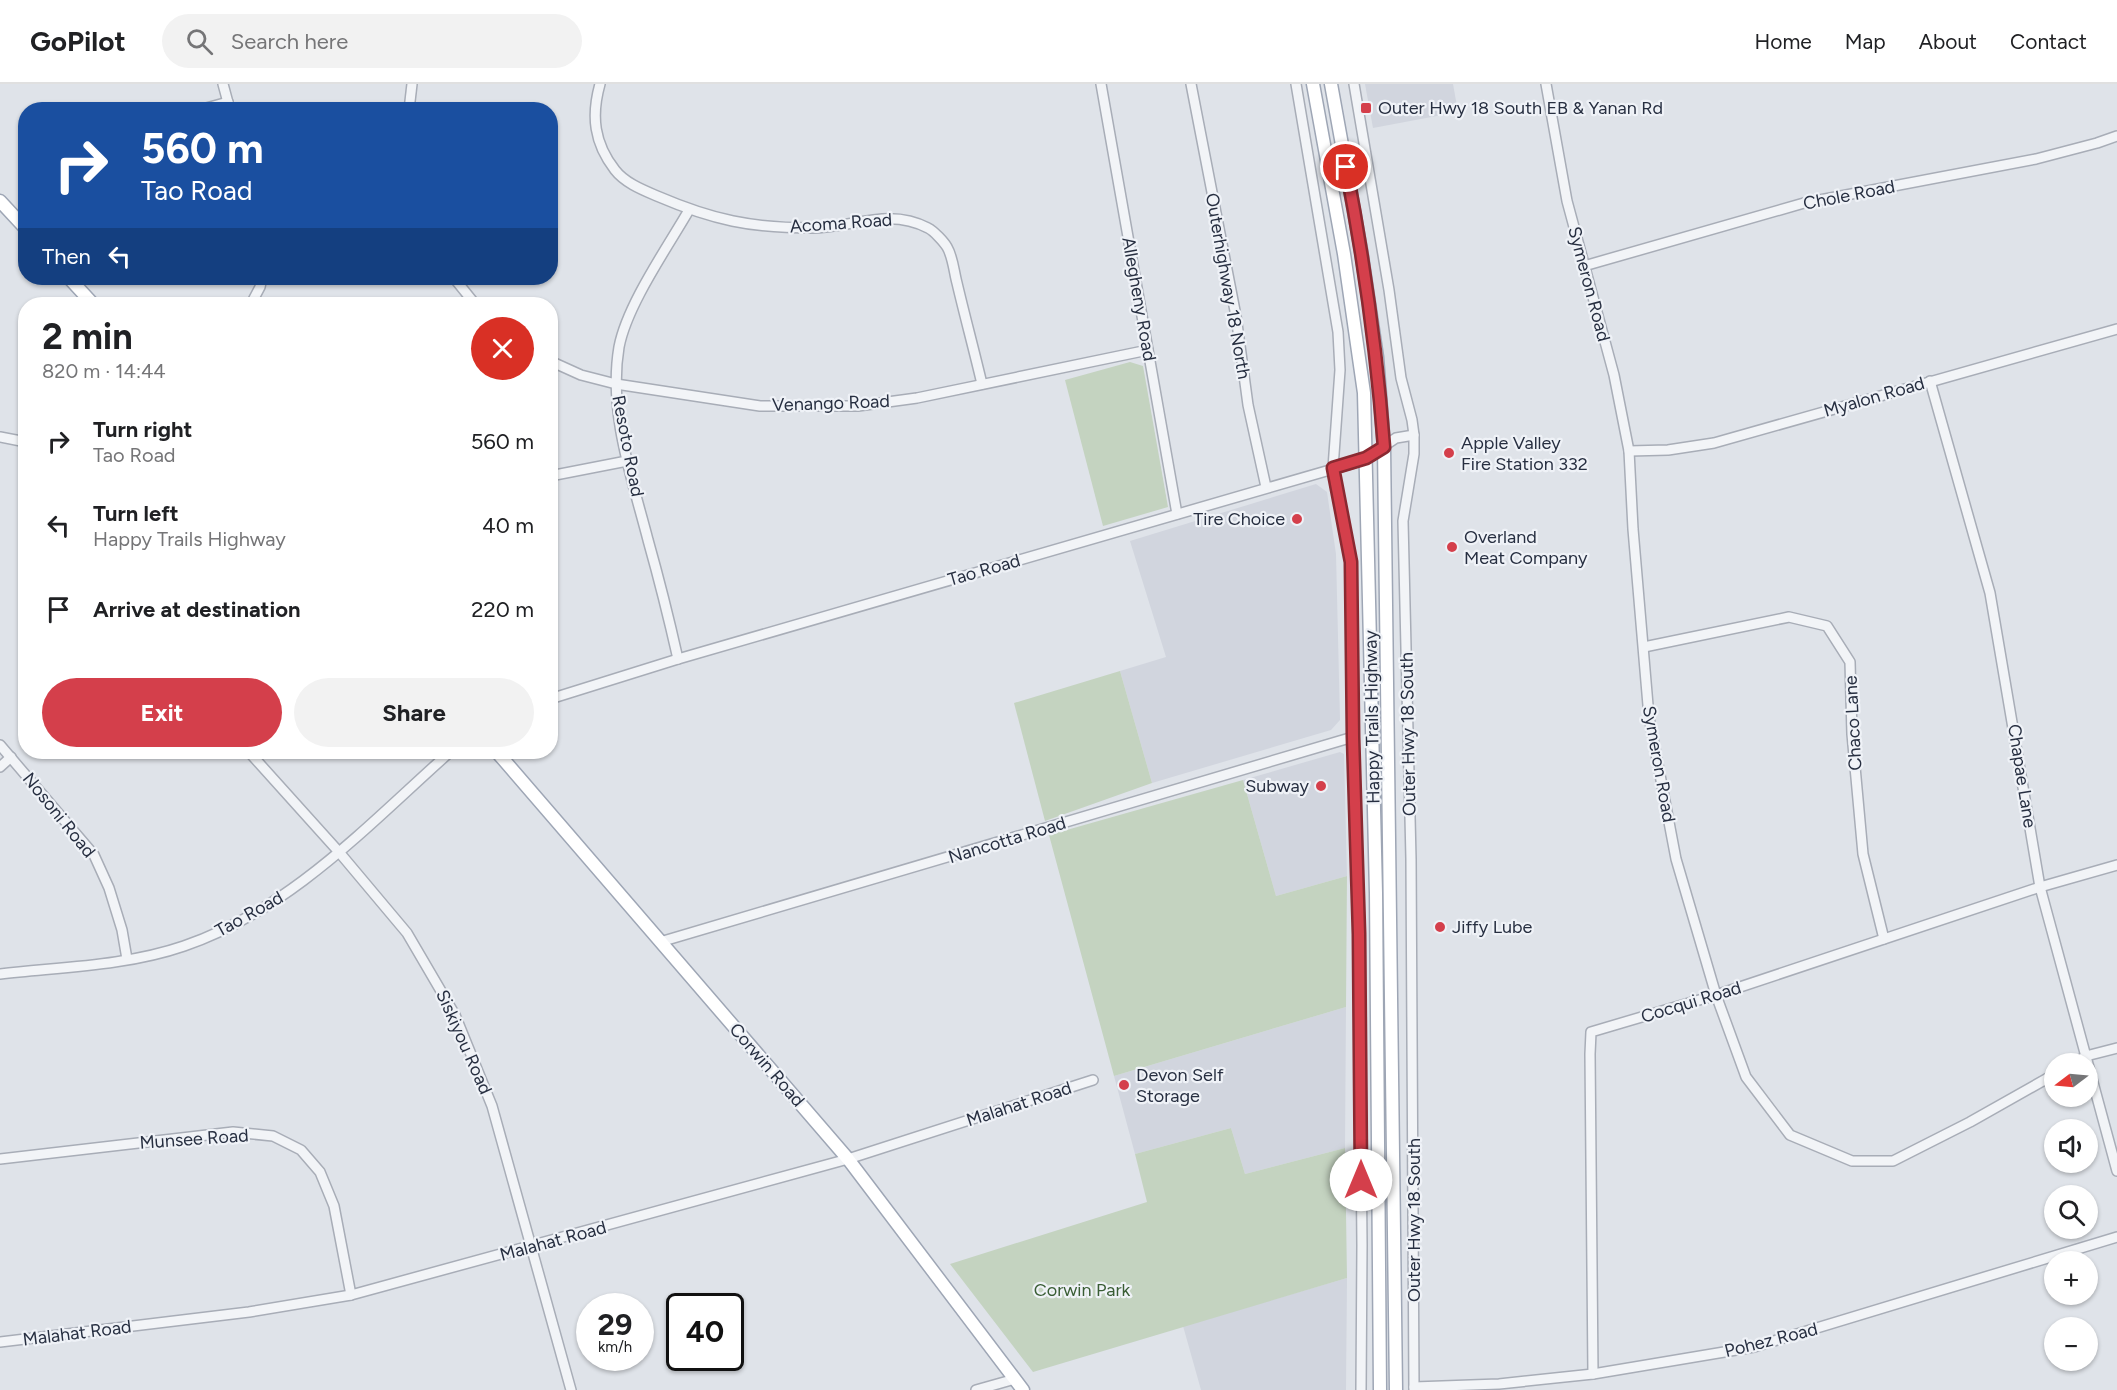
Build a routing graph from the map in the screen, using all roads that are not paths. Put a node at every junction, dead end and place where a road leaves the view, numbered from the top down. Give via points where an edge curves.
1 (223, 84) edge
2 (412, 84) edge
3 (600, 84) edge
4 (1101, 84) edge
5 (1191, 84) edge
6 (1296, 84) edge
7 (1313, 84) edge
8 (1331, 84) edge
9 (1354, 84) edge
10 (1546, 84) edge
11 (228, 102) edge
12 (410, 102) edge
13 (2117, 136) edge
14 (0, 201) edge
15 (689, 210) junction
16 (18, 220) edge
17 (1584, 266) junction
18 (75, 285) edge
19 (460, 285) edge
20 (87, 297) edge
21 (469, 297) edge
22 (2117, 329) edge
23 (1148, 350) junction
24 (558, 365) edge
25 (1930, 381) junction
26 (616, 384) junction
27 (982, 384) junction
28 (1414, 435) junction
29 (0, 437) edge
30 (18, 440) edge
31 (1384, 447) junction
32 (1629, 451) junction
33 (1366, 458) junction
34 (627, 461) junction
35 (1333, 468) junction
36 (558, 474) edge
37 (1266, 488) junction
38 (1177, 514) junction
39 (1644, 647) junction
40 (678, 659) junction
41 (558, 696) edge
42 (1353, 737) junction
43 (0, 745) edge
44 (11, 757) junction
45 (255, 759) edge
46 (442, 759) edge
47 (502, 759) edge
48 (0, 767) edge
49 (339, 852) junction
50 (2117, 865) edge
51 (2040, 887) junction
52 (1884, 939) junction
53 (660, 942) junction
54 (127, 959) junction
55 (0, 974) edge
56 (1716, 994) junction
57 (2117, 1048) edge
58 (2085, 1053) edge
59 (2098, 1053) edge
60 (1093, 1080) dead end
61 (2044, 1080) edge
62 (2098, 1101) edge
63 (0, 1159) edge
64 (848, 1159) junction
65 (2117, 1171) edge
66 (2117, 1237) edge
67 (532, 1247) junction
68 (351, 1295) junction
69 (0, 1342) edge
70 (1593, 1374) junction
71 (1014, 1379) junction
72 (1414, 1389) edge
73 (571, 1390) edge
74 (976, 1390) edge
75 (1023, 1390) edge
76 (1361, 1390) edge
77 (1380, 1390) edge
78 (1396, 1390) edge

1 - 11 street
2 - 12 street
3 - 15 street, Acoma Road via 594,122 602,149 616,172 637,187
4 - 23 street, Allegheny Road
5 - 37 street, Outerhighway 18 North
6 - 35 street via 1338,332 1340,370
7 - 33 main road, Happy Trails Highway via 1359,350
8 - 31 main road, Happy Trails Highway via 1377,357
9 - 28 street, Outer Hwy 18 South via 1401,378
10 - 17 street, Symeron Road via 1567,201
13 - 17 street, Chole Road via 2036,159 1804,203
14 - 16 main road
15 - 26 street, Resoto Road via 634,305 620,346
15 - 27 street, Acoma Road via 766,228 816,228 898,218 929,228 948,248
17 - 32 street, Symeron Road via 1614,375
18 - 20 main road
19 - 21 street
22 - 25 street, Myalon Road
23 - 27 street, Venango Road
23 - 38 street, Allegheny Road
24 - 26 street, Venango Road
25 - 32 street, Myalon Road via 1714,443
25 - 51 street, Chapae Lane via 1990,593
26 - 27 street, Venango Road via 760,406 858,406
26 - 34 street, Resoto Road
28 - 31 street, Tao Road via 1396,438
28 - 72 street, Outer Hwy 18 South via 1403,547 1411,859
29 - 30 street
31 - 33 street, Tao Road
31 - 78 main road, Happy Trails Highway
32 - 39 street, Symeron Road
33 - 35 street, Tao Road
33 - 77 main road, Happy Trails Highway via 1376,893
34 - 36 street
34 - 40 street, Resoto Road
35 - 37 street, Tao Road
35 - 42 street via 1351,562
37 - 38 street, Tao Road
38 - 40 street, Tao Road
39 - 52 street, Chaco Lane via 1789,617 1827,626 1850,662 1863,854
39 - 56 street, Symeron Road via 1649,717 1676,859
40 - 41 street, Tao Road
42 - 53 street, Nancotta Road
42 - 76 street via 1359,946
43 - 44 street, Nosoni Road
44 - 48 street
44 - 54 street, Nosoni Road via 94,855 110,888
45 - 49 street, Siskiyou Road
46 - 49 street, Tao Road
47 - 53 main road, Corwin Road
49 - 54 street, Tao Road via 289,892 221,931 182,946
49 - 67 street, Siskiyou Road via 407,933 455,1015 492,1106
50 - 51 street, Cocqui Road
51 - 52 street, Cocqui Road
51 - 58 street, Chapae Lane
52 - 56 street, Cocqui Road
53 - 64 main road, Corwin Road
54 - 55 street, Tao Road
56 - 61 street, Symeron Road via 1746,1077 1790,1135 1852,1161 1893,1161
56 - 70 street, Cocqui Road via 1591,1032
57 - 59 street
60 - 64 street, Malahat Road
62 - 65 street, Chapae Lane
63 - 68 street, Munsee Road via 233,1132 273,1136 301,1150 320,1172 334,1206
64 - 67 street, Malahat Road
64 - 71 main road, Corwin Road
66 - 70 street, Pohez Road via 1754,1347
67 - 68 street, Malahat Road
67 - 73 street, Siskiyou Road
68 - 69 street, Malahat Road via 249,1312
70 - 72 street, Pohez Road
71 - 74 street
71 - 75 main road, Corwin Road

